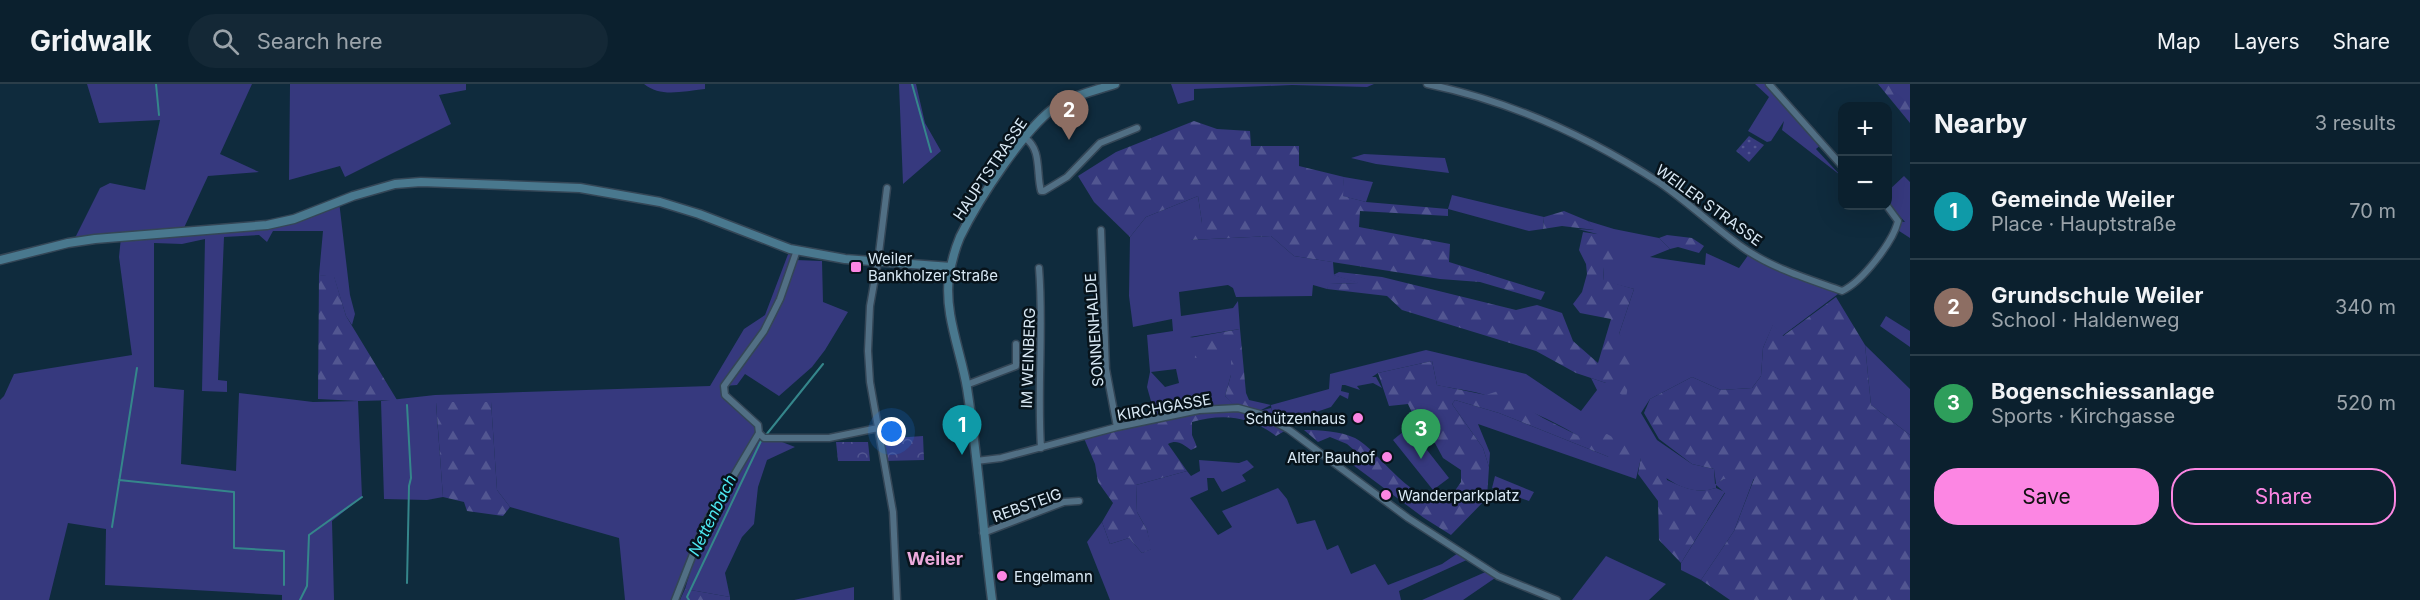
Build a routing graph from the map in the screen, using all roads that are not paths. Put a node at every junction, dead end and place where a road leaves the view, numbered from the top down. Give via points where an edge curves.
1 (1115, 84) edge
2 (1426, 84) edge
3 (1769, 84) edge
4 (1137, 128) dead end
5 (1024, 138) junction
6 (1838, 162) edge
7 (887, 188) dead end
8 (1892, 210) edge
9 (1101, 230) dead end
10 (797, 250) junction
11 (0, 260) edge
12 (878, 261) junction
13 (951, 267) junction
14 (1040, 268) dead end
15 (1016, 344) dead end
16 (966, 385) junction
17 (1117, 427) junction
18 (878, 428) junction
19 (759, 433) junction
20 (1041, 448) junction
21 (976, 462) junction
22 (1079, 501) dead end
23 (983, 533) junction
24 (675, 600) edge
25 (897, 600) edge
26 (992, 600) edge
27 (1557, 600) edge

1 - 5 street, HAUPTSTRASSE via 1060,104
2 - 8 street, WEILER STRASSE via 1518,110 1560,128 1659,183 1744,248 1783,269 1842,291 1854,285 1896,229 1898,221
3 - 6 street
4 - 5 street via 1100,143 1067,177 1044,191 1039,185 1033,146
5 - 13 street, HAUPTSTRASSE via 959,239
7 - 12 street
9 - 17 street, SONNENHALDE via 1106,369
10 - 11 street via 699,214 620,194 421,182 376,188 267,225 95,239
10 - 12 street
10 - 19 street via 764,331 724,386 725,395 758,425
12 - 13 street
12 - 18 street via 868,351
13 - 16 street, HAUPTSTRASSE via 951,320
14 - 20 street, IM WEINBERG
15 - 16 street via 1016,366
16 - 21 street, HAUPTSTRASSE
17 - 20 street, KIRCHGASSE
17 - 27 street, KIRCHGASSE via 1199,410 1238,408 1260,414 1288,429 1408,518 1498,576
18 - 19 street via 829,438 764,438
18 - 25 street via 893,512
19 - 24 street via 704,526
20 - 21 street, KIRCHGASSE
21 - 23 street, HAUPTSTRASSE
22 - 23 street, REBSTEIG via 1064,502
23 - 26 street, HAUPTSTRASSE

